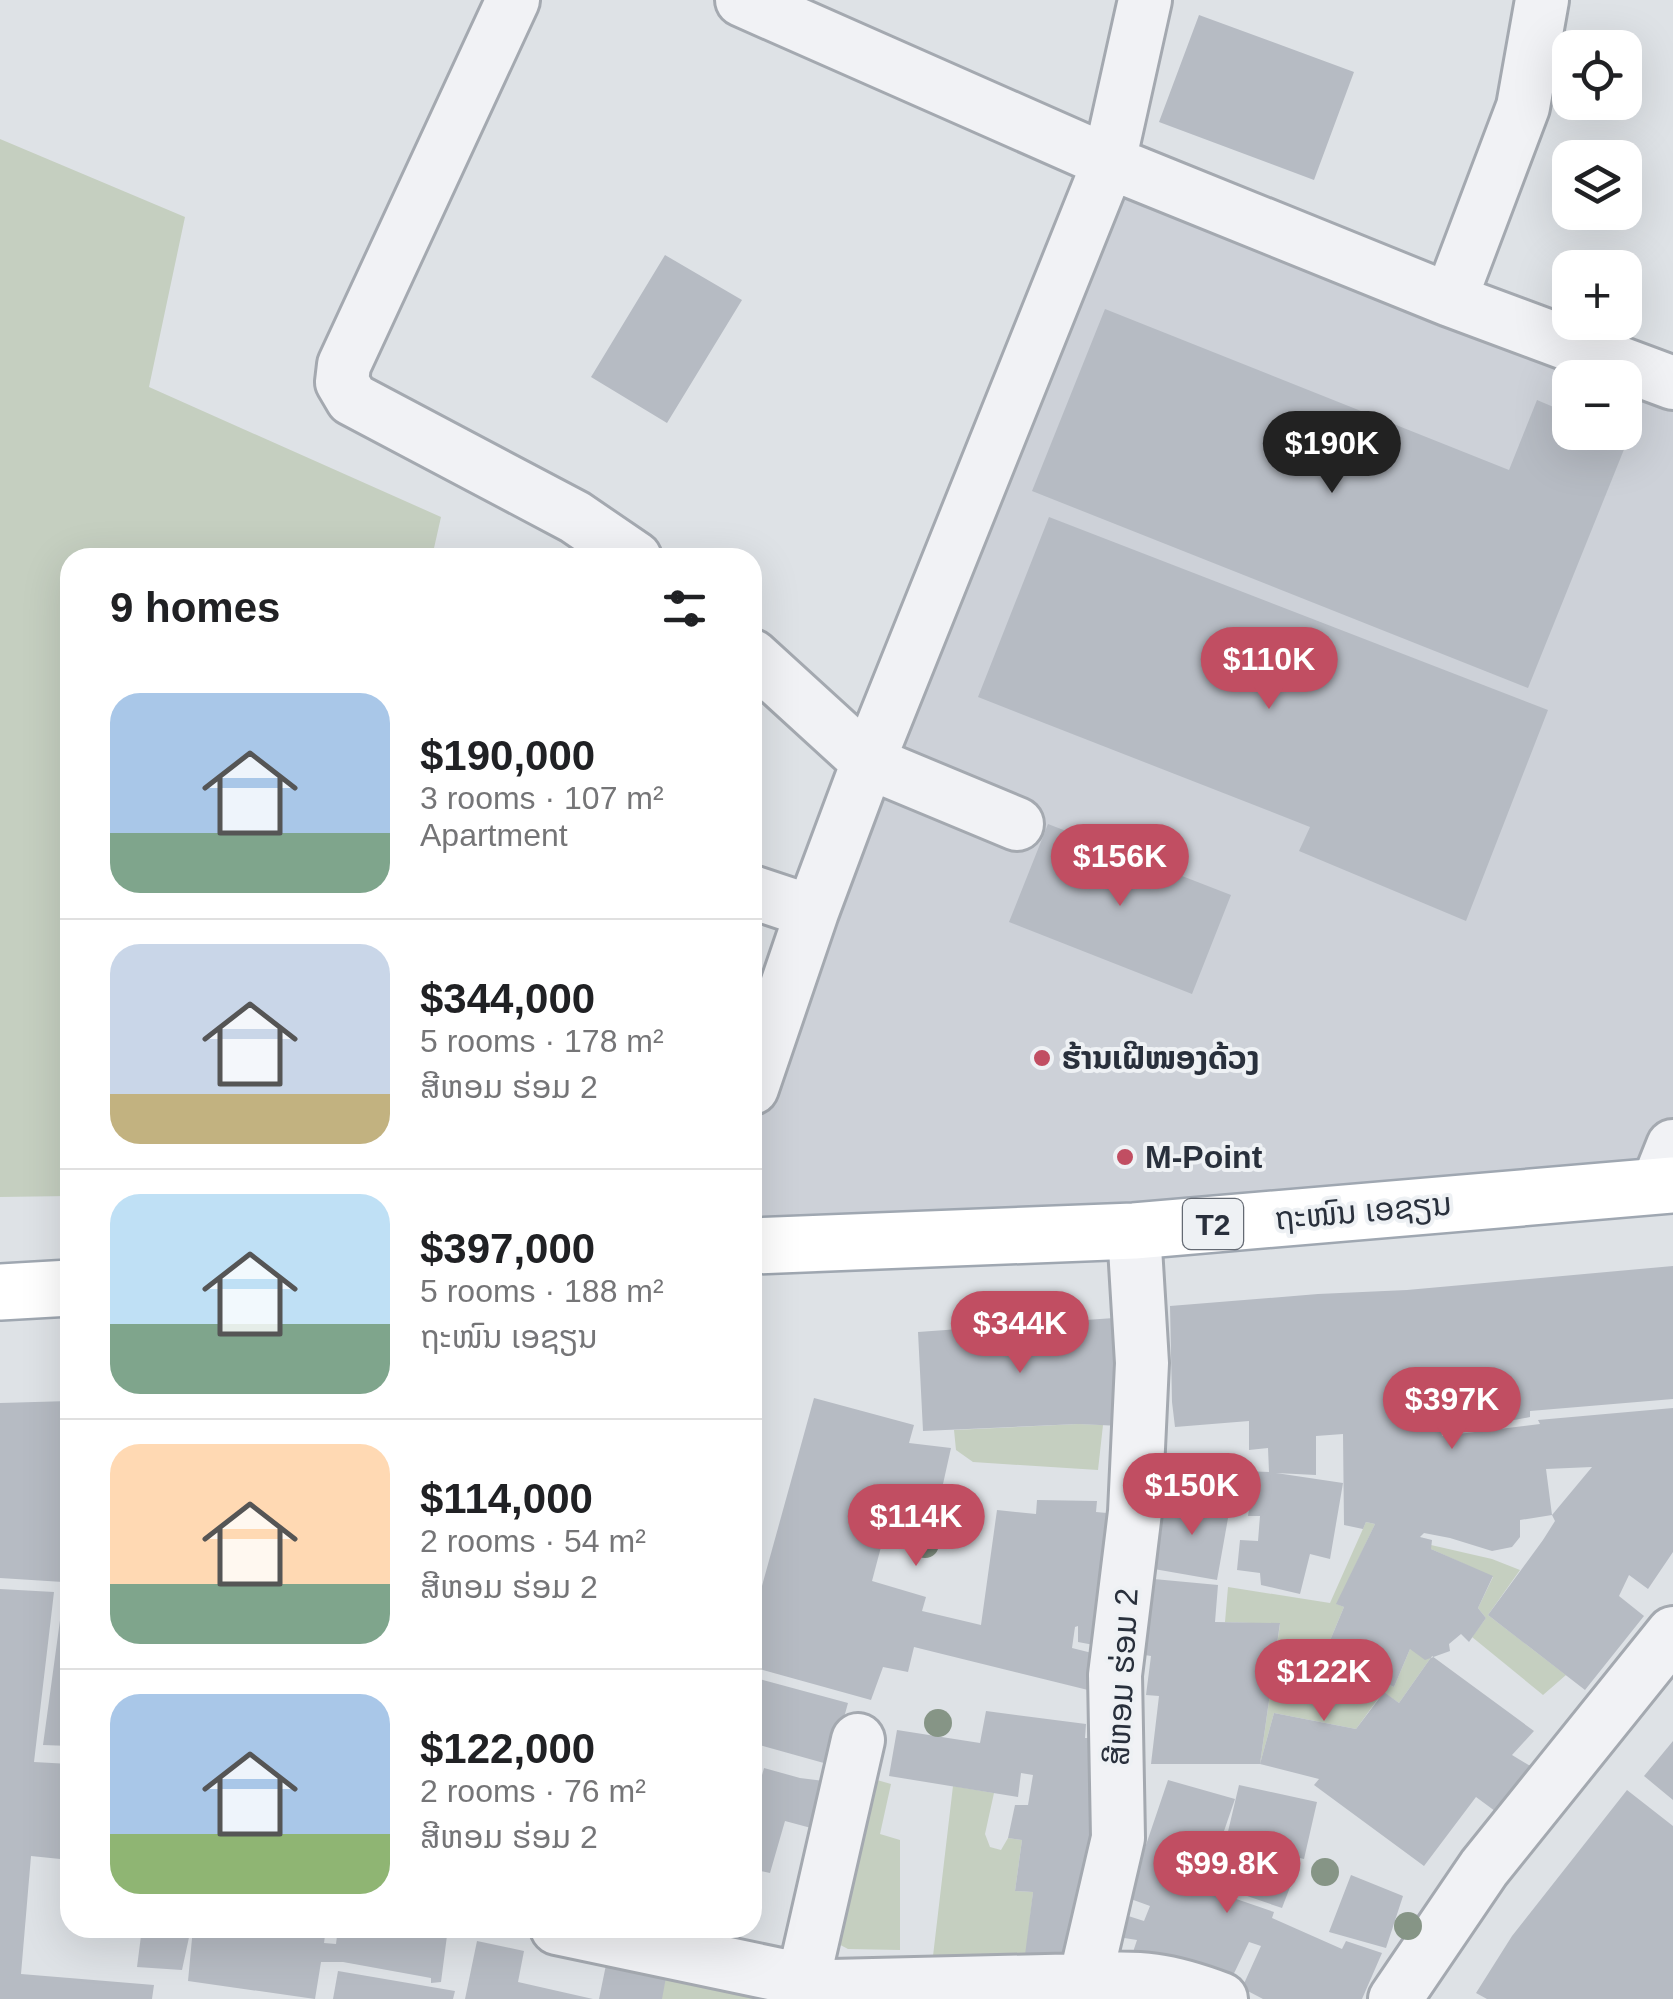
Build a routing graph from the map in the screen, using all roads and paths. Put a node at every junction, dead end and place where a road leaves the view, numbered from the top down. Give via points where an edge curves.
1 (512, 0) edge
2 (742, 0) edge
3 (1146, 0) edge
4 (1542, 0) edge
5 (1109, 162) junction
6 (1450, 300) junction
7 (1673, 383) edge
8 (621, 548) edge
9 (762, 665) edge
10 (868, 762) junction
11 (1017, 824) dead end
12 (762, 895) edge
13 (812, 912) junction
14 (762, 1059) edge
15 (1668, 1172) edge
16 (1134, 1231) junction
17 (762, 1246) edge
18 (60, 1289) edge
19 (0, 1292) edge
20 (1673, 1632) edge
21 (858, 1740) dead end
22 (604, 1938) edge
23 (803, 1980) junction
24 (1085, 1980) junction
25 (1221, 1999) edge
26 (1395, 1999) edge

1 - 8 street via 344,365 342,382 352,398
2 - 5 street
3 - 5 street
4 - 6 street via 1523,108
5 - 6 street
5 - 10 street
6 - 7 street
9 - 10 street
10 - 11 street
10 - 13 street
12 - 13 street
13 - 14 street
15 - 16 main road, ຖະໜົນ ເອຊຽນ / T2
16 - 17 main road, ຖະໜົນ ເອຊຽນ / T2
16 - 24 street, ສີຫອມ ຮ່ອມ 2 via 1142,1363 1135,1512 1115,1675 1118,1838
18 - 19 main road
20 - 26 street via 1484,1868
21 - 23 street
22 - 23 street
23 - 24 street via 832,1986
24 - 25 street via 1133,1976

